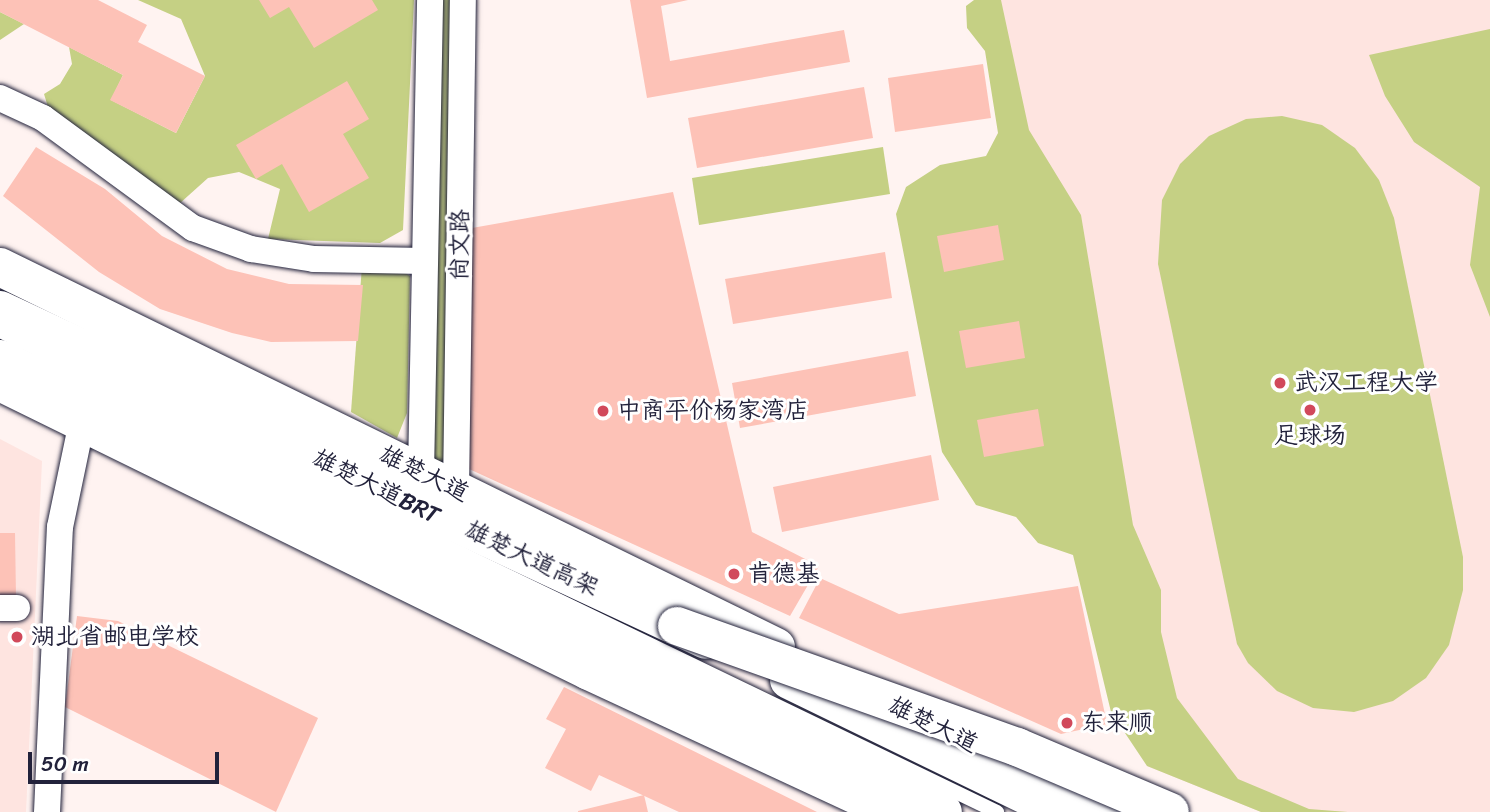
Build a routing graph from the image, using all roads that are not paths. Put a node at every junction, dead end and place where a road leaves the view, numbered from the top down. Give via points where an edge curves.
1 (429, 0) edge
2 (463, 0) edge
3 (0, 98) edge
4 (425, 261) junction
5 (0, 267) edge
6 (0, 310) edge
7 (0, 331) edge
8 (0, 359) edge
9 (0, 382) edge
10 (82, 422) junction
11 (421, 473) junction
12 (456, 490) junction
13 (677, 626) junction
14 (47, 812) edge
15 (892, 812) edge
16 (943, 812) edge
17 (997, 812) edge
18 (1061, 812) edge
19 (1111, 812) edge
20 (1171, 812) edge

1 - 4 street
2 - 12 street, 尚文路
3 - 4 street via 43,118 193,228 251,249 314,259
4 - 11 street
5 - 11 main road, 雄楚大道
6 - 13 main road, 雄楚大道高架
7 - 17 lane, 雄楚大道BRT
8 - 16 main road, 雄楚大道高架
9 - 10 main road
10 - 14 street via 60,527
10 - 15 main road via 589,671
11 - 12 main road, 雄楚大道
12 - 19 main road, 雄楚大道
13 - 18 main road, 雄楚大道高架, bridge
13 - 20 main road, bridge via 1017,747

